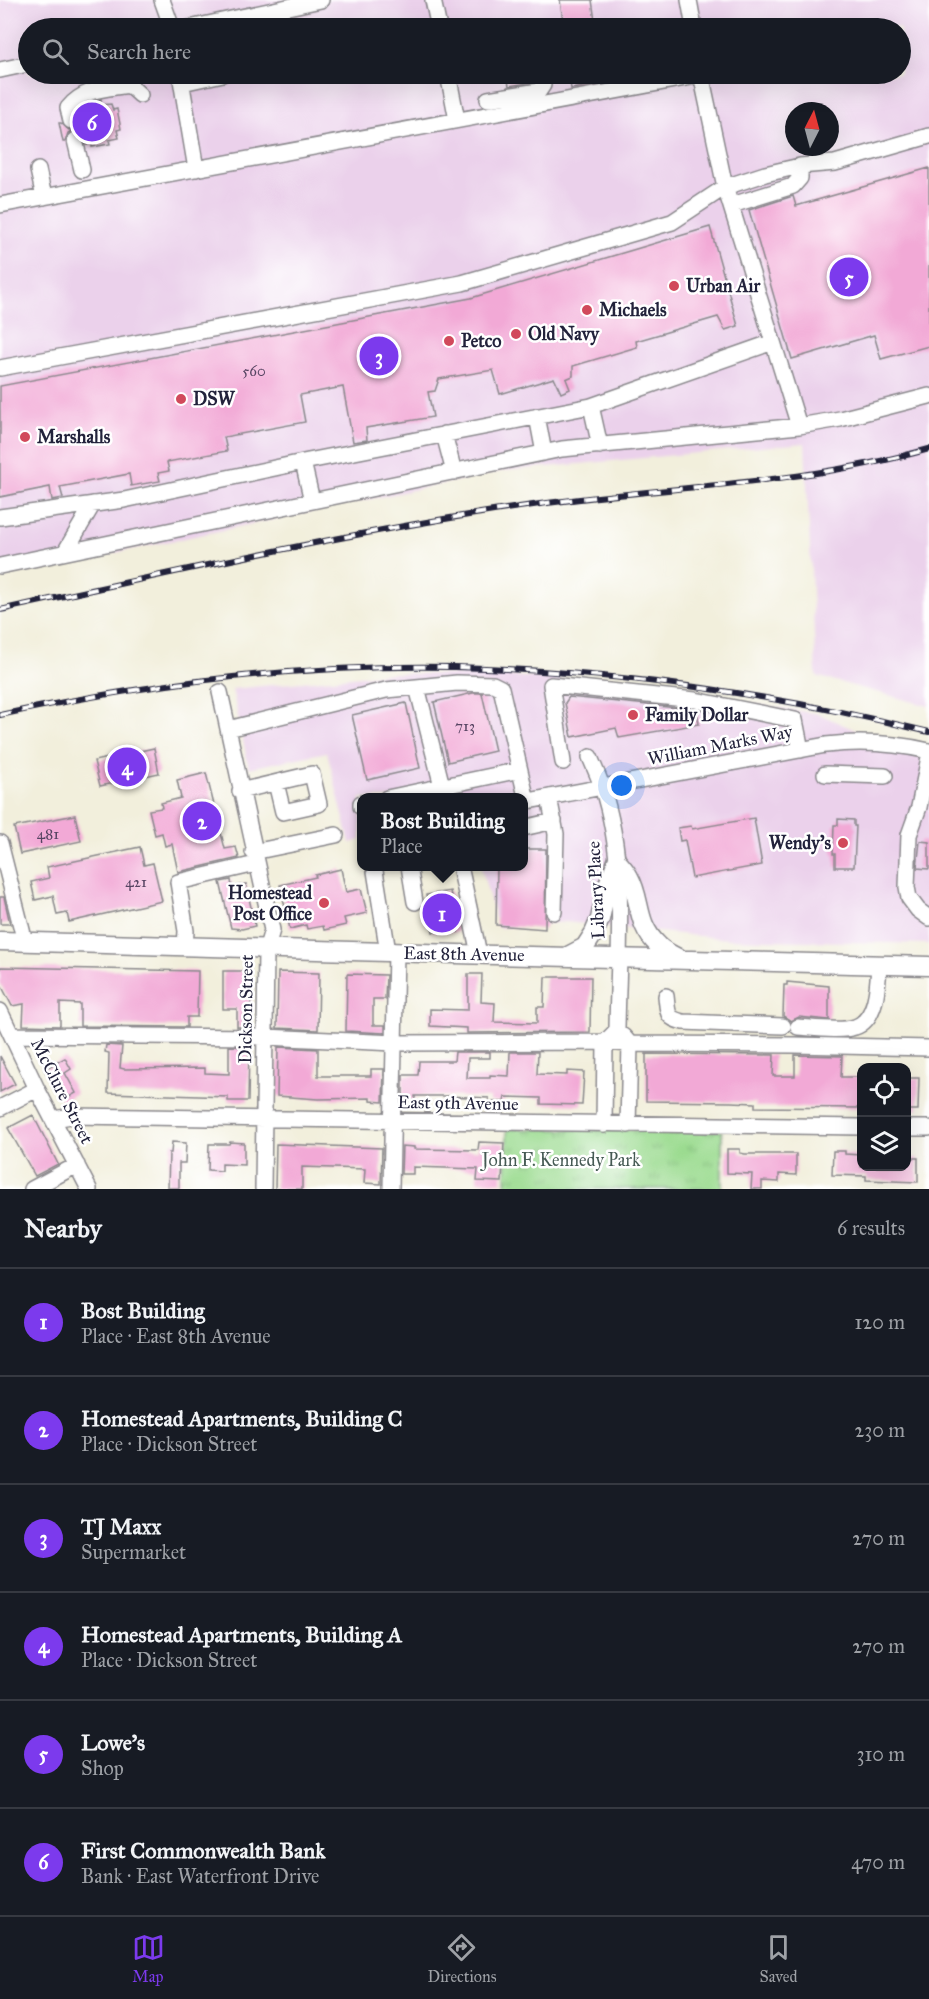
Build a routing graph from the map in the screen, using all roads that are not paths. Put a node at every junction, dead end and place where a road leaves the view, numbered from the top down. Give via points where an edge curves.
1 (162, 0) edge
2 (321, 0) edge
3 (433, 0) edge
4 (689, 0) edge
5 (168, 18) edge
6 (236, 18) edge
7 (435, 18) edge
8 (692, 18) edge
9 (18, 66) edge
10 (0, 70) edge
11 (182, 84) edge
12 (450, 84) edge
13 (543, 84) edge
14 (649, 84) edge
15 (704, 84) edge
16 (140, 95) dead end
17 (488, 99) dead end
18 (457, 120) junction
19 (71, 121) dead end
20 (929, 136) edge
21 (75, 140) dead end
22 (800, 166) junction
23 (196, 169) junction
24 (38, 170) dead end
25 (82, 170) dead end
26 (725, 188) junction
27 (44, 197) junction
28 (0, 205) edge
29 (732, 205) junction
30 (773, 342) junction
31 (0, 368) edge
32 (929, 396) edge
33 (591, 406) junction
34 (537, 416) junction
35 (799, 426) junction
36 (444, 434) junction
37 (600, 446) junction
38 (544, 453) junction
39 (303, 462) junction
40 (454, 472) junction
41 (312, 501) junction
42 (93, 504) junction
43 (0, 517) edge
44 (65, 552) junction
45 (0, 566) edge
46 (417, 687) junction
47 (220, 692) dead end
48 (228, 729) junction
49 (801, 750) junction
50 (929, 751) edge
51 (590, 757) dead end
52 (929, 757) edge
53 (563, 762) dead end
54 (520, 770) junction
55 (825, 774) dead end
56 (885, 776) dead end
57 (276, 783) dead end
58 (602, 786) junction
59 (240, 791) junction
60 (444, 791) edge
61 (428, 793) edge
62 (524, 793) edge
63 (549, 797) junction
64 (528, 801) edge
65 (554, 821) junction
66 (528, 827) edge
67 (336, 834) dead end
68 (0, 843) edge
69 (255, 858) junction
70 (617, 861) junction
71 (375, 871) dead end
72 (410, 871) edge
73 (461, 871) edge
74 (415, 902) dead end
75 (554, 912) dead end
76 (929, 918) edge
77 (0, 941) edge
78 (25, 942) junction
79 (185, 947) junction
80 (266, 950) junction
81 (392, 952) junction
82 (479, 954) junction
83 (568, 956) junction
84 (618, 956) junction
85 (678, 958) junction
86 (879, 964) junction
87 (929, 966) edge
88 (666, 996) dead end
89 (1, 1017) edge
90 (617, 1030) junction
91 (12, 1035) junction
92 (265, 1038) junction
93 (605, 1042) junction
94 (394, 1043) junction
95 (630, 1044) junction
96 (929, 1048) edge
97 (37, 1089) junction
98 (0, 1108) edge
99 (54, 1119) junction
100 (264, 1119) junction
101 (393, 1121) junction
102 (604, 1125) junction
103 (628, 1125) junction
104 (857, 1127) edge
105 (911, 1128) edge
106 (929, 1128) edge
107 (77, 1165) junction
108 (32, 1189) edge
109 (89, 1189) edge
110 (263, 1189) edge
111 (391, 1189) edge

1 - 5 street
2 - 6 street
3 - 7 street
4 - 8 street
9 - 10 street
11 - 23 street
12 - 18 street
13 - 17 street via 539,91
14 - 18 street
15 - 26 street
16 - 19 street via 129,85 93,91 76,98 68,108
18 - 23 street
20 - 22 street via 835,163
21 - 25 street
22 - 26 street
22 - 29 street via 800,178 793,186
23 - 27 street
24 - 27 street
26 - 29 street
26 - 31 street via 672,222 462,283
27 - 28 street
29 - 30 street
30 - 33 street
30 - 35 street
32 - 35 street
33 - 34 street
33 - 37 street
34 - 36 street
34 - 38 street
35 - 37 street
36 - 39 street
36 - 40 street
37 - 38 street
38 - 40 street
39 - 41 street
39 - 42 street
40 - 41 street
41 - 44 street
42 - 43 street
42 - 44 street
44 - 45 street
46 - 48 street via 386,690
46 - 54 street via 457,683 493,684 501,688
46 - 60 street
47 - 48 street, Dickson Street
48 - 59 street, Dickson Street
49 - 50 street, William Marks Way via 854,742 896,744
49 - 53 street via 795,720 695,700 551,685
49 - 58 street, William Marks Way
51 - 58 street, Library Place
52 - 76 street via 909,835 907,887 909,898
54 - 60 street
54 - 62 street
55 - 56 street
57 - 59 street
58 - 63 street, William Marks Way
58 - 70 street, Library Place
59 - 69 street, Dickson Street
60 - 61 street
63 - 64 street, William Marks Way
63 - 65 street
65 - 66 street
65 - 75 street
67 - 69 street
68 - 78 street
69 - 79 street via 178,882
69 - 80 street, Dickson Street via 272,930
70 - 83 main road via 594,933 585,947
70 - 84 street, Library Place
70 - 85 main road via 628,876 645,930 659,946
71 - 81 street
72 - 74 street
73 - 82 street
77 - 78 main road, East 8th Avenue
78 - 79 main road, East 8th Avenue
79 - 80 main road, East 8th Avenue
80 - 81 main road, East 8th Avenue
80 - 92 street, Dickson Street
81 - 82 main road, East 8th Avenue
81 - 94 street
82 - 83 main road, East 8th Avenue
83 - 84 main road, East 8th Avenue
84 - 85 main road, East 8th Avenue
84 - 90 street, Library Place
85 - 86 main road, East 8th Avenue
86 - 87 main road, East 8th Avenue
86 - 88 street via 875,1003 864,1023 854,1028 683,1022 668,1015
89 - 91 street, McClure Street
90 - 93 street
90 - 95 street
91 - 92 street
91 - 97 street, McClure Street
92 - 94 street
92 - 100 street, Dickson Street
93 - 94 street
93 - 95 street
93 - 102 street
94 - 101 street
95 - 96 street
95 - 103 street
97 - 98 street
97 - 99 street, McClure Street
99 - 100 street, East 9th Avenue
99 - 107 street, McClure Street
100 - 101 street, East 9th Avenue
100 - 110 street, Dickson Street
101 - 102 street, East 9th Avenue
101 - 111 street
102 - 103 street, East 9th Avenue
103 - 104 street, East 9th Avenue
105 - 106 street
107 - 108 street
107 - 109 street, McClure Street

